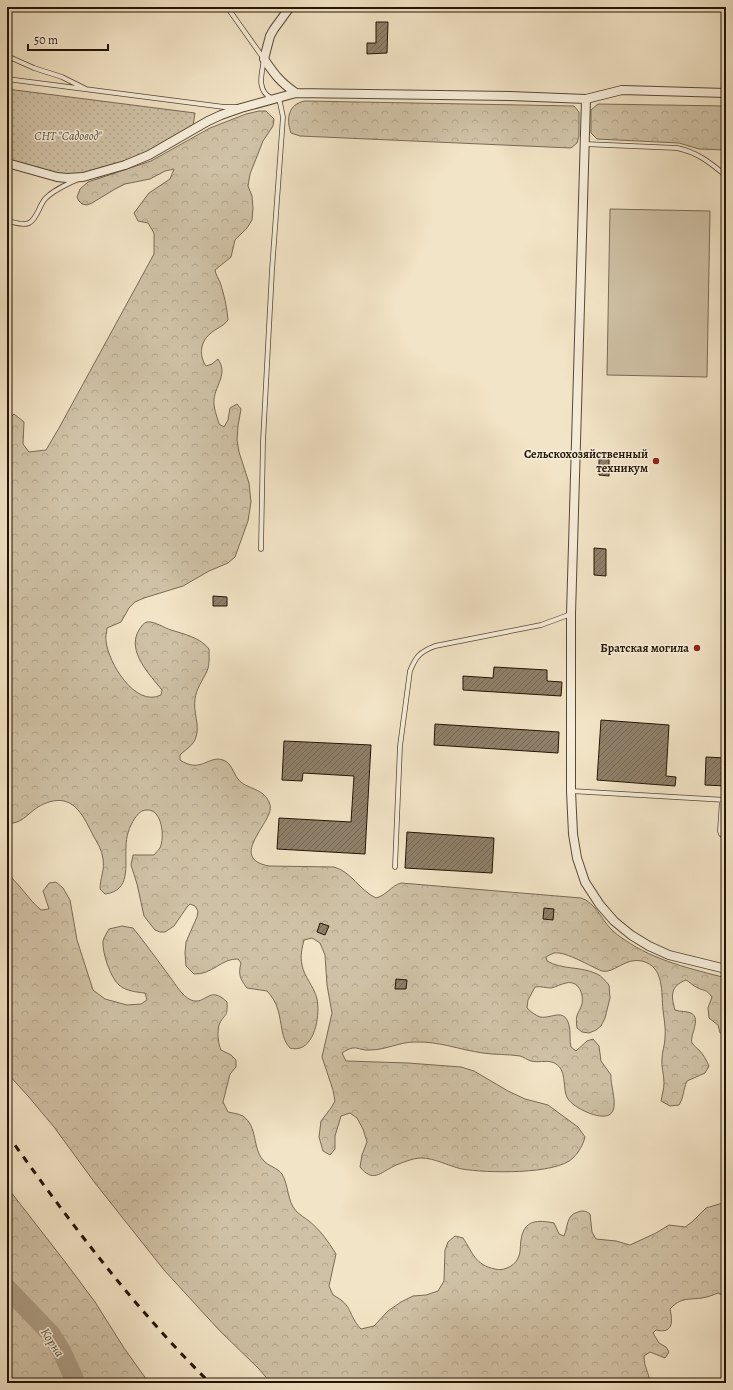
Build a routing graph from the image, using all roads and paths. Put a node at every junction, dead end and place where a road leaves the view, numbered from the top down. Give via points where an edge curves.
1 (227, 7) edge
2 (290, 7) edge
3 (7, 56) edge
4 (264, 59) junction
5 (7, 79) edge
6 (88, 90) junction
7 (296, 93) junction
8 (726, 93) edge
9 (277, 99) junction
10 (586, 99) junction
11 (242, 108) junction
12 (584, 144) junction
13 (7, 163) edge
14 (726, 176) edge
15 (83, 177) junction
16 (7, 221) edge
17 (261, 549) dead end
18 (571, 614) junction
19 (571, 791) junction
20 (724, 800) edge
21 (726, 838) edge
22 (395, 867) dead end
23 (726, 969) edge

1 - 4 lane
2 - 4 street via 272,32
3 - 6 lane
4 - 7 street via 282,83
4 - 9 lane via 262,90 267,96
5 - 6 lane
6 - 11 lane
7 - 9 street
7 - 10 street
8 - 10 street via 622,90
9 - 11 street
9 - 17 lane via 283,117 263,441
10 - 12 street
11 - 15 street via 208,121 149,156
12 - 14 lane via 677,148 709,161
12 - 18 street
13 - 15 street via 57,177
15 - 16 lane via 48,196 31,222 26,224
18 - 19 street
18 - 22 lane via 541,625 435,646 423,651 414,660 410,671 400,746
19 - 20 lane
19 - 23 street via 577,858 585,882 600,905 614,921 649,946 669,955
20 - 21 lane via 720,831

